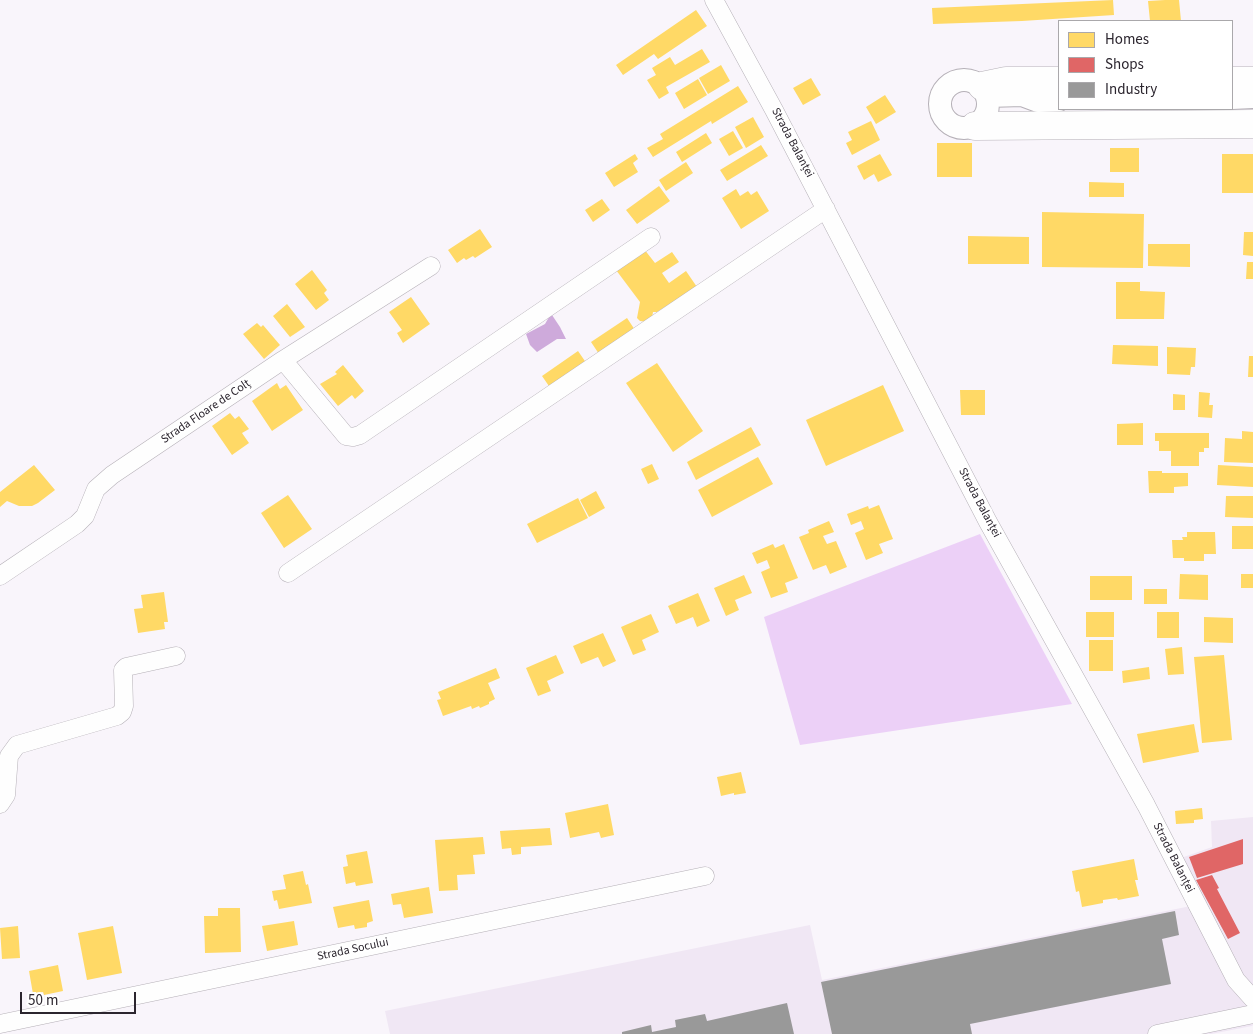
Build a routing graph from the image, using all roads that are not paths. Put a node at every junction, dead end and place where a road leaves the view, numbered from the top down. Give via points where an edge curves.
1 (714, 0) edge
2 (1058, 81) edge
3 (1049, 101) edge
4 (1058, 103) edge
5 (982, 106) junction
6 (826, 209) junction
7 (651, 237) dead end
8 (431, 266) dead end
9 (283, 360) junction
10 (288, 573) dead end
11 (0, 576) edge
12 (176, 656) dead end
13 (0, 804) edge
14 (706, 876) dead end
15 (1253, 999) edge
16 (1253, 1014) edge
17 (0, 1024) edge
18 (1157, 1034) edge

1 - 6 street, Strada Balanței
2 - 5 highway via 1006,81
3 - 5 street via 1022,95
4 - 5 highway
6 - 10 street
6 - 15 street, Strada Balanței via 988,522 1146,805 1236,980
7 - 9 street via 360,435 346,436
8 - 9 street, Strada Floare de Colț
9 - 11 street, Strada Floare de Colț via 112,475 96,489 85,516 77,524
12 - 13 street via 123,670 124,706 118,716 17,745 9,756 6,795
14 - 17 street, Strada Socului
16 - 18 street

